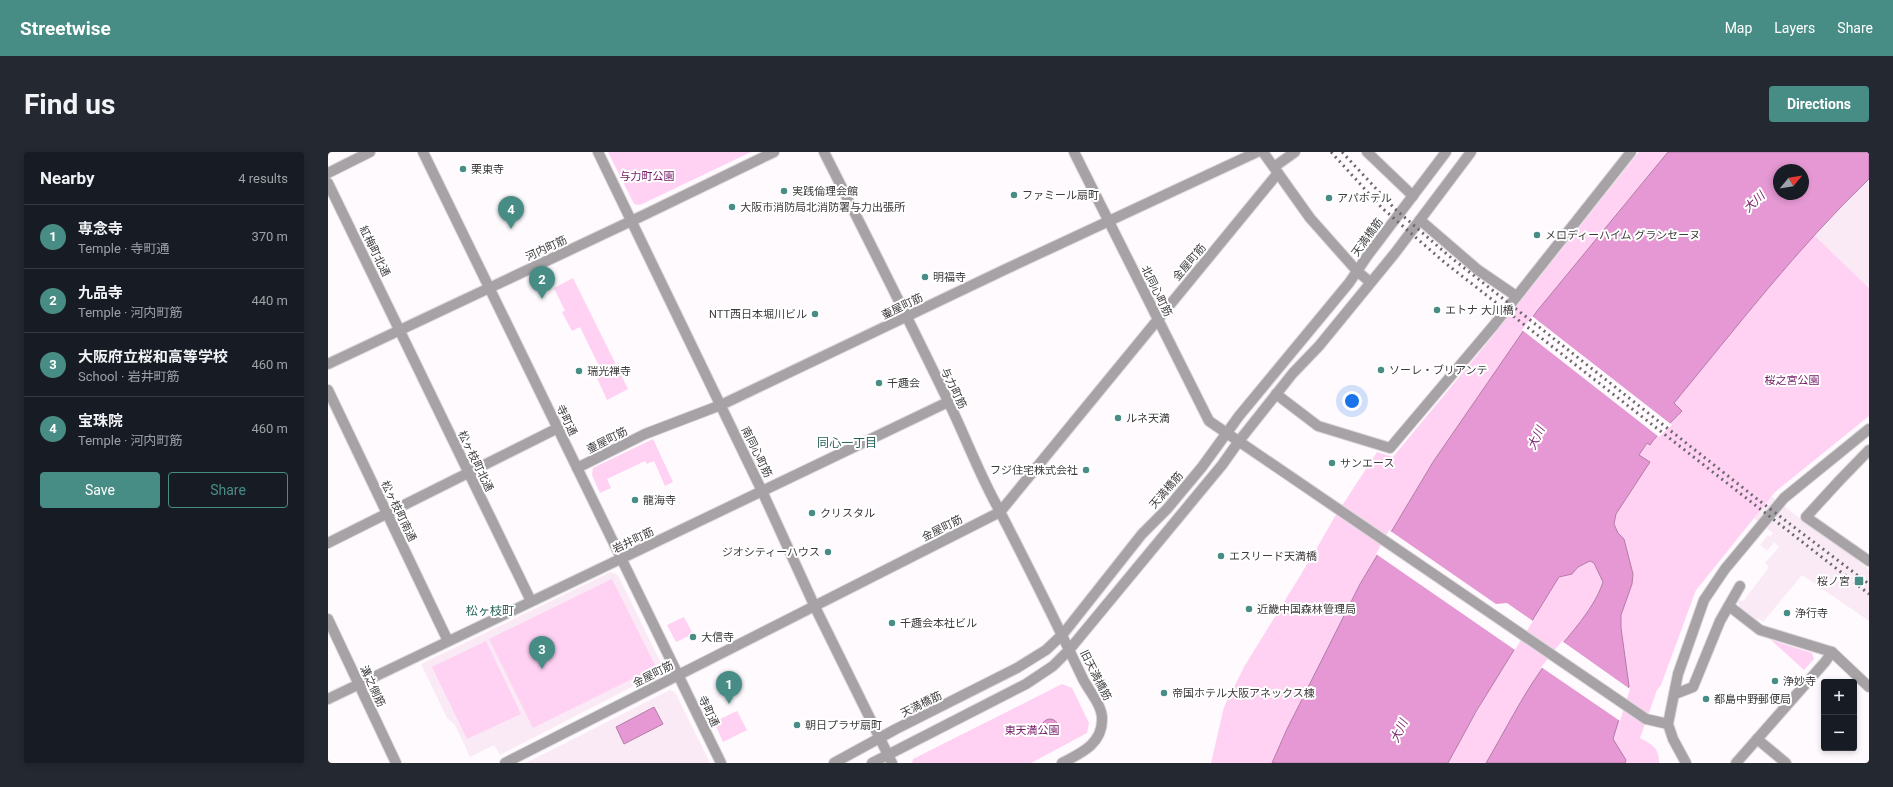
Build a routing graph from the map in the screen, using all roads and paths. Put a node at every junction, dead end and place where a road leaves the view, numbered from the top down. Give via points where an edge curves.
1 (370, 152) edge
2 (423, 152) edge
3 (598, 152) edge
4 (774, 152) edge
5 (824, 152) edge
6 (1074, 152) edge
7 (1257, 152) edge
8 (1263, 152) edge
9 (1295, 152) edge
10 (1367, 152) edge
11 (1446, 152) edge
12 (1471, 152) edge
13 (1631, 152) edge
14 (1276, 170) junction
15 (328, 173) edge
16 (328, 182) edge
17 (1413, 196) junction
18 (1420, 220) junction
19 (632, 221) junction
20 (1110, 221) junction
21 (1357, 271) junction
22 (1370, 282) junction
23 (490, 288) junction
24 (1516, 296) junction
25 (906, 317) junction
26 (1158, 319) junction
27 (400, 330) junction
28 (328, 364) edge
29 (328, 390) edge
30 (1276, 394) junction
31 (948, 402) junction
32 (721, 405) junction
33 (558, 428) junction
34 (1869, 429) edge
35 (1226, 434) junction
36 (1239, 441) junction
37 (1869, 450) edge
38 (577, 468) junction
39 (468, 473) junction
40 (762, 491) junction
41 (1000, 512) junction
42 (387, 514) junction
43 (328, 543) edge
44 (622, 559) junction
45 (1869, 561) edge
46 (1740, 586) dead end
47 (531, 601) junction
48 (1729, 606) junction
49 (814, 607) junction
50 (328, 620) edge
51 (1063, 634) junction
52 (448, 641) junction
53 (1069, 650) junction
54 (1832, 652) junction
55 (678, 674) junction
56 (358, 684) junction
57 (1869, 687) edge
58 (1675, 694) junction
59 (328, 699) edge
60 (1668, 724) junction
61 (880, 739) junction
62 (1758, 739) junction
63 (1678, 750) junction
64 (890, 759) edge
65 (396, 763) edge
66 (505, 763) edge
67 (722, 763) edge
68 (834, 763) edge
69 (872, 763) edge
70 (1062, 763) edge
71 (1675, 763) edge
72 (1686, 763) edge
73 (1736, 763) edge
74 (1786, 763) edge

1 - 15 street
2 - 23 street, 寺町通
3 - 19 street, 南同心町筋
4 - 19 street, 河内町筋
5 - 25 street, 与力町筋
6 - 20 street, 北同心町筋
7 - 20 street, 壷屋町筋
8 - 14 street
9 - 14 street, 金屋町筋
10 - 17 street
11 - 17 street, 天満橋筋
12 - 18 street
13 - 24 street
14 - 21 street via 1310,218
14 - 26 street, 金屋町筋
16 - 27 street, 紅梅町北通
17 - 21 street, 天満橋筋
18 - 22 street
18 - 24 street via 1478,270
19 - 23 street, 河内町筋
19 - 32 street, 南同心町筋
20 - 25 street, 壷屋町筋
20 - 26 street, 北同心町筋
21 - 22 street
21 - 35 street, 天満橋筋
22 - 30 street via 1319,346
23 - 27 street, 河内町筋
23 - 33 street, 寺町通
24 - 30 street via 1390,448 1318,426
25 - 31 street, 与力町筋
25 - 32 street, 壷屋町筋
26 - 35 street, 北同心町筋 via 1209,421
26 - 41 street, 金屋町筋
27 - 28 street, 河内町筋
27 - 39 street, 松ヶ枝町北通
29 - 42 street, 松ヶ枝町南通
30 - 36 street
31 - 40 street, 岩井町筋
31 - 41 street, 与力町筋
32 - 38 street, 壷屋町筋 via 646,434
32 - 40 street, 南同心町筋
33 - 38 street, 寺町通
33 - 39 street
34 - 58 street via 1784,498 1709,591 1681,667
35 - 36 street, 北同心町筋
35 - 51 street, 天満橋筋 via 1168,509 1142,534
36 - 53 street
36 - 60 street, 北同心町筋 via 1646,719
37 - 45 street via 1806,517
38 - 44 street, 寺町通
39 - 42 street
39 - 47 street, 松ヶ枝町北通
40 - 44 street, 岩井町筋
40 - 49 street, 南同心町筋
41 - 49 street, 金屋町筋
41 - 51 street, 与力町筋
42 - 43 street
42 - 52 street, 松ヶ枝町南通
44 - 47 street, 岩井町筋
44 - 55 street, 寺町通
46 - 48 street
47 - 52 street, 岩井町筋
48 - 54 street via 1760,630
48 - 58 street via 1720,621 1693,687
49 - 55 street, 金屋町筋
49 - 61 street, 南同心町筋
50 - 56 street, 溝之側筋
51 - 53 street, 旧天満橋筋
51 - 61 street, 天満橋筋 via 1046,650 1017,668
52 - 56 street, 岩井町筋
53 - 64 street via 1053,666 1026,684
53 - 70 street, 旧天満橋筋 via 1099,707 1102,720 1100,733 1091,746
54 - 57 street
54 - 62 street
55 - 66 street, 金屋町筋
55 - 67 street, 寺町通
56 - 59 street, 岩井町筋
56 - 65 street, 溝之側筋
58 - 60 street
60 - 63 street
61 - 64 street, 南同心町筋
61 - 68 street, 天満橋筋
62 - 73 street
62 - 74 street
63 - 71 street
63 - 72 street
64 - 69 street

